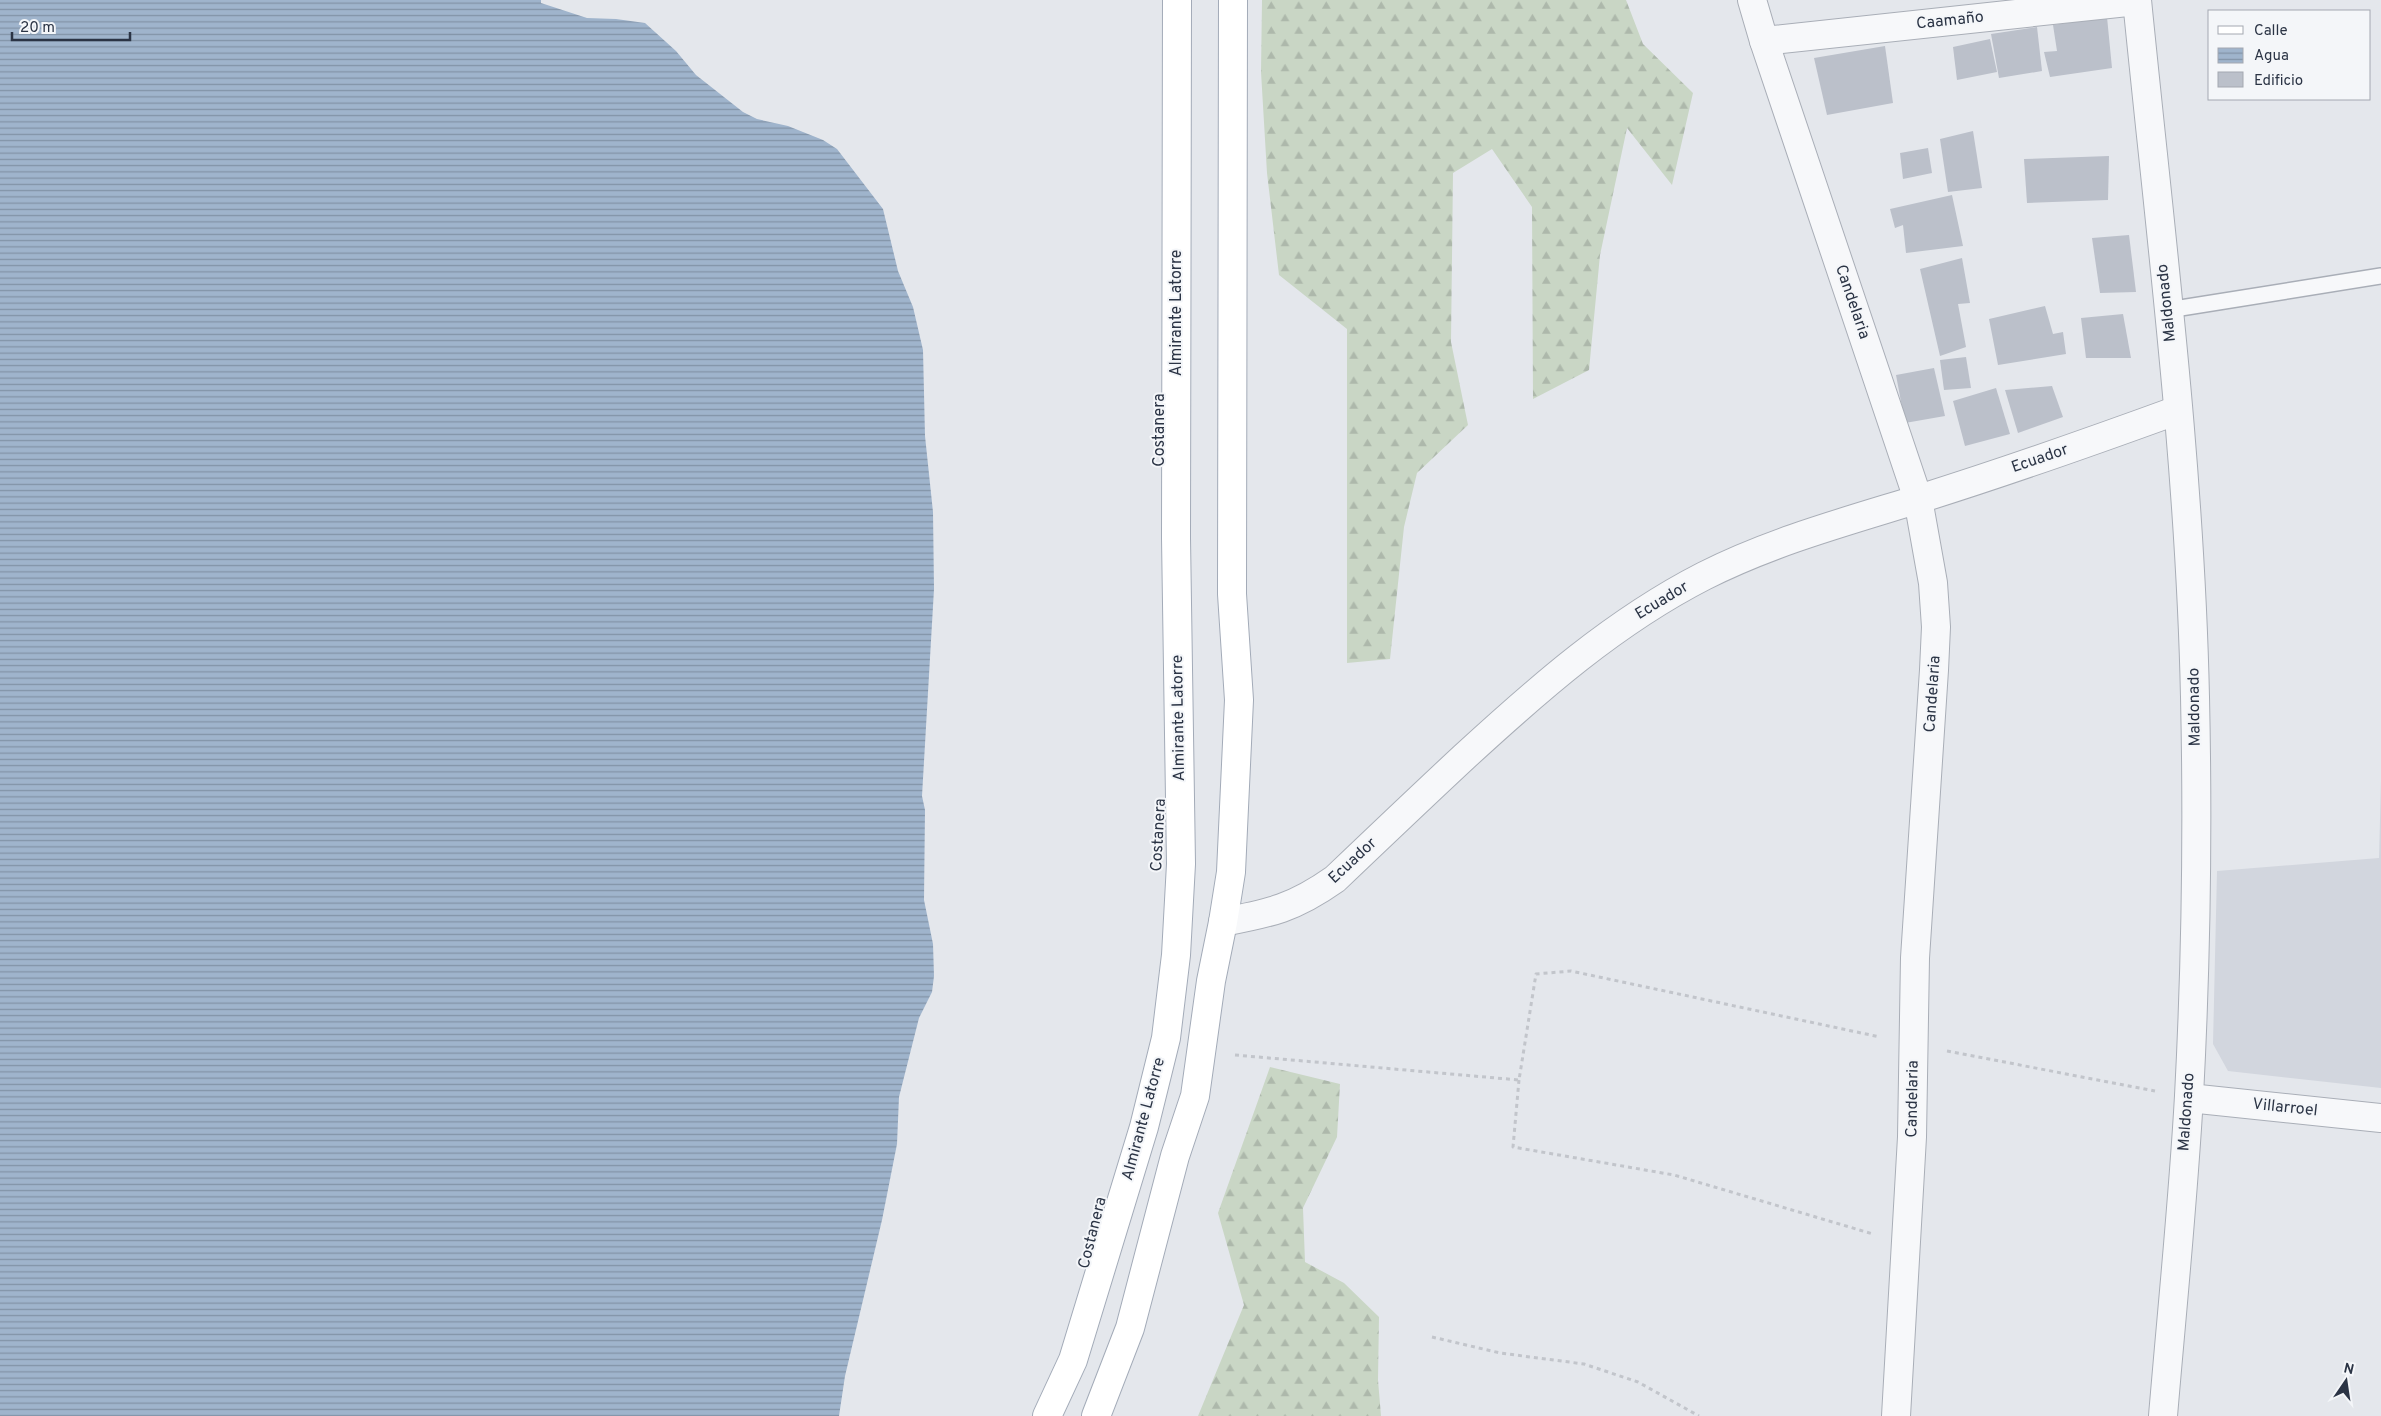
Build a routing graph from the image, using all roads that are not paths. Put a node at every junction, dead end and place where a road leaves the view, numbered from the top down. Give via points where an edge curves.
1 (1177, 0) edge
2 (1233, 0) edge
3 (1752, 0) edge
4 (2137, 1) edge
5 (1764, 41) junction
6 (2381, 276) edge
7 (2168, 310) junction
8 (2178, 410) junction
9 (1918, 499) junction
10 (1223, 922) junction
11 (2189, 1098) junction
12 (2381, 1118) edge
13 (1047, 1416) edge
14 (1096, 1416) edge
15 (1896, 1416) edge
16 (2163, 1416) edge

1 - 13 main road, Almirante Latorre via 1176,538 1181,864 1176,956 1166,1038 1144,1127 1073,1360
2 - 10 main road via 1232,594 1239,700 1231,872
3 - 5 street, Candelaria
4 - 5 street, Caamaño
4 - 7 street, Maldonado
5 - 9 street, Candelaria
6 - 7 lane
7 - 8 street, Maldonado
8 - 9 street, Ecuador via 2049,457
8 - 11 street, Maldonado via 2192,595 2196,731 2195,946
9 - 10 street, Ecuador via 1742,558 1669,595 1583,653 1522,703 1335,879 1294,905
9 - 15 street, Candelaria via 1933,582 1936,627 1915,958 1907,1244
10 - 14 main road via 1194,1096 1130,1328
11 - 12 street, Villarroel
11 - 16 street, Maldonado

